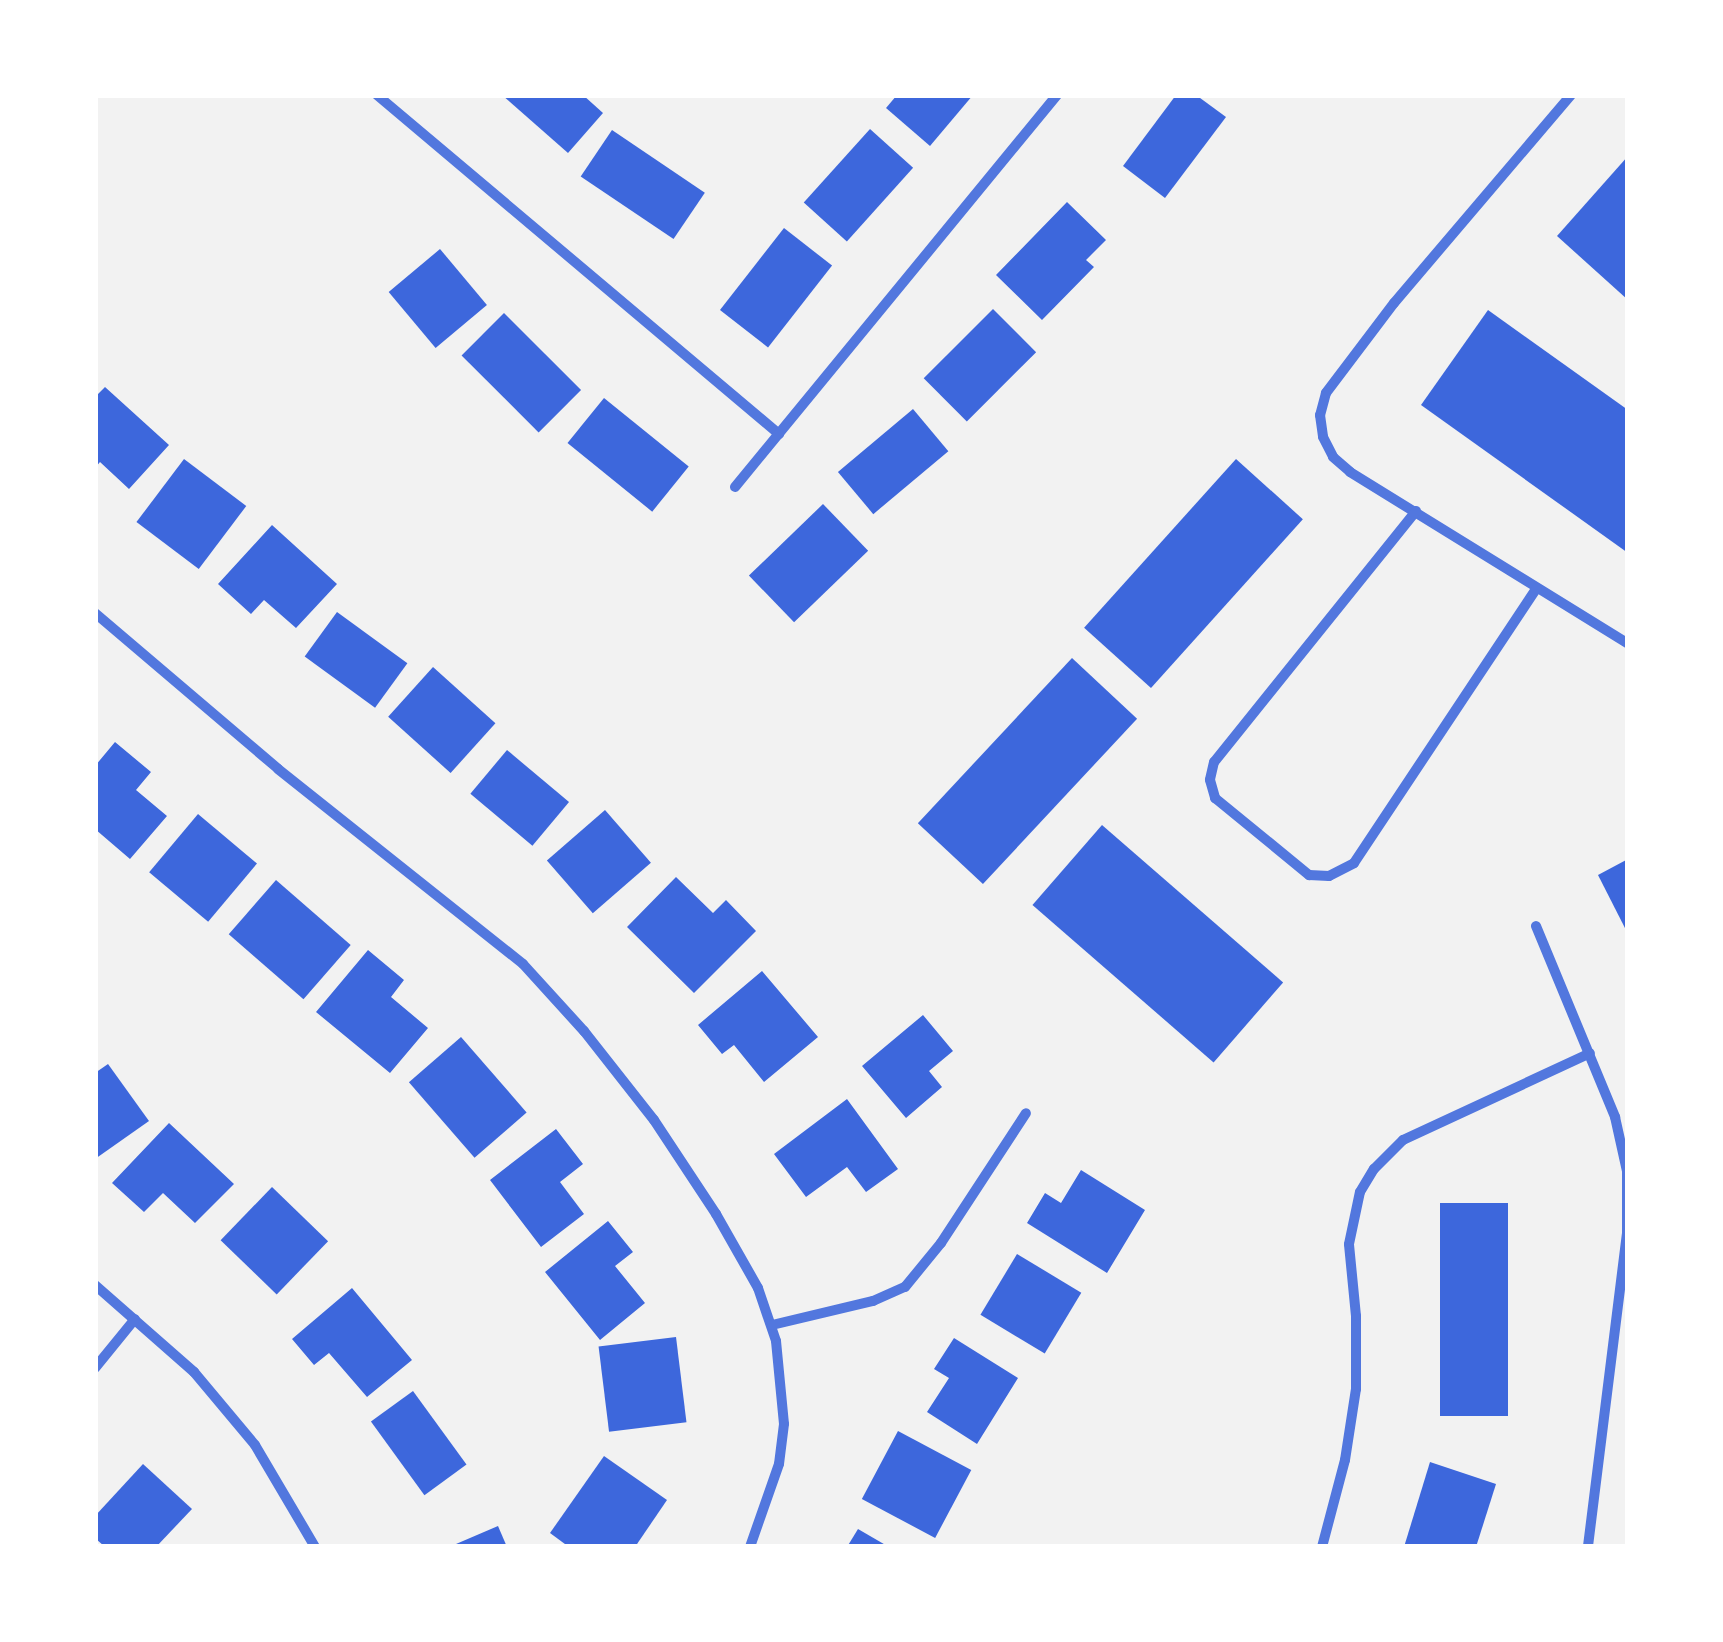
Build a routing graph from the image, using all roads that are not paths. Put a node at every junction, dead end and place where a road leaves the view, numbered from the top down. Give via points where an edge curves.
1 (377, 95) edge
2 (1056, 95) edge
3 (1571, 95) edge
4 (779, 434) junction
5 (735, 487) dead end
6 (1416, 511) junction
7 (1537, 588) junction
8 (95, 613) edge
9 (1628, 644) edge
10 (1536, 926) dead end
11 (1590, 1053) junction
12 (1026, 1113) dead end
13 (95, 1285) edge
14 (135, 1318) junction
15 (772, 1326) junction
16 (95, 1368) edge
17 (315, 1547) edge
18 (750, 1547) edge
19 (1322, 1547) edge
20 (1588, 1547) edge

1 - 4 street
2 - 4 street
3 - 6 street via 1326,392 1322,437 1333,457
4 - 5 street
6 - 7 street
6 - 7 street via 1214,762 1215,798 1308,875 1329,876 1354,863
7 - 9 street
8 - 15 street via 523,964 654,1120 716,1214
10 - 11 street
11 - 19 street via 1403,1140 1360,1192 1349,1244 1356,1388
11 - 20 street via 1615,1117 1626,1172 1627,1233
12 - 15 street via 905,1287
13 - 14 street
14 - 16 street
14 - 17 street via 194,1372 255,1445
15 - 18 street via 784,1424 762,1523

